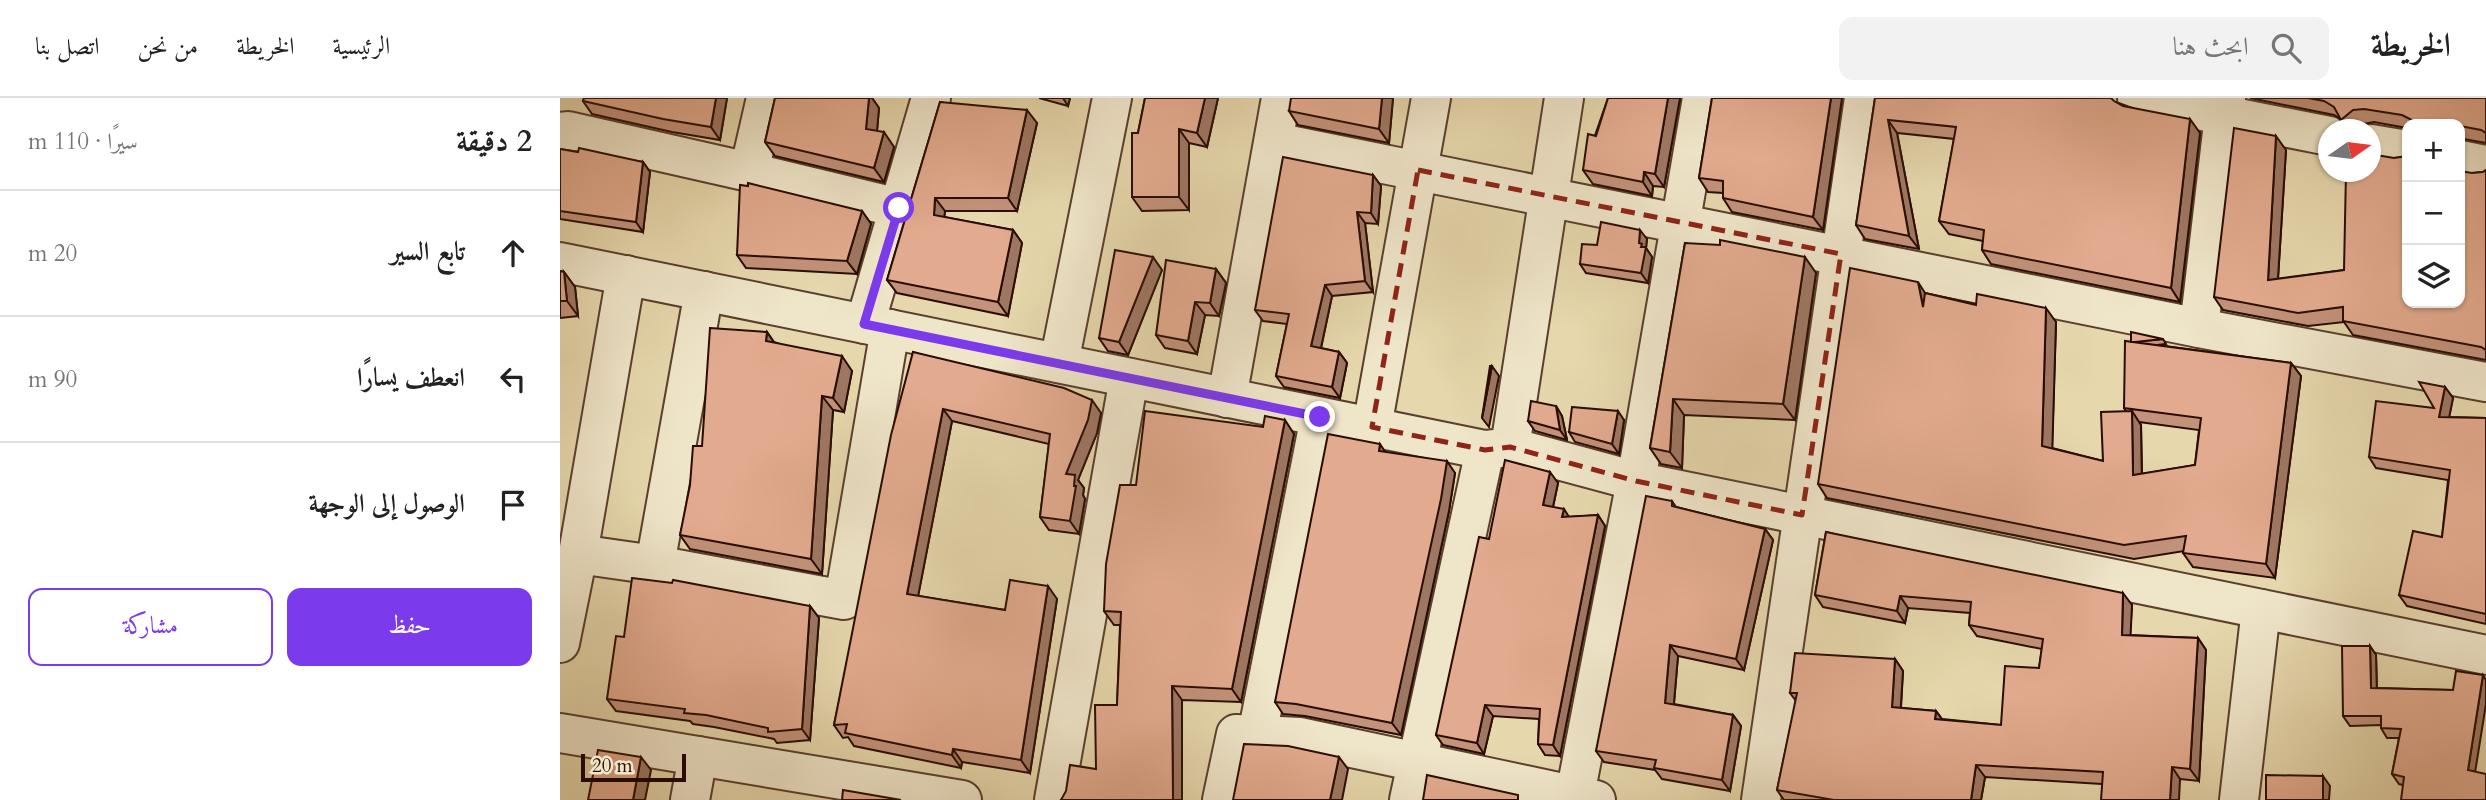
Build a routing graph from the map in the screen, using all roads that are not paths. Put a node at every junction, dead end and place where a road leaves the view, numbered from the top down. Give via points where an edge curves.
1 (766, 98) edge
2 (932, 98) edge
3 (1112, 98) edge
4 (1282, 98) edge
5 (1432, 98) edge
6 (1564, 98) edge
7 (1702, 98) edge
8 (1864, 98) edge
9 (2137, 98) edge
10 (2225, 107) edge
11 (560, 132) edge
12 (2318, 133) edge
13 (1274, 142) junction
14 (2381, 146) edge
15 (2402, 149) edge
16 (2465, 161) edge
17 (2486, 165) edge
18 (1418, 170) junction
19 (749, 172) junction
20 (1550, 198) junction
21 (899, 208) junction
22 (1680, 222) junction
23 (1841, 254) junction
24 (560, 262) edge
25 (626, 275) junction
26 (704, 290) junction
27 (877, 326) junction
28 (2199, 328) junction
29 (1059, 363) junction
30 (1129, 378) junction
31 (2486, 382) edge
32 (1227, 398) junction
33 (1320, 417) junction
34 (1372, 427) junction
35 (1498, 449) junction
36 (1636, 481) junction
37 (1802, 515) junction
38 (578, 554) junction
39 (655, 565) junction
40 (2261, 609) junction
41 (560, 643) edge
42 (2486, 655) edge
43 (560, 733) edge
44 (1257, 735) junction
45 (698, 756) junction
46 (1418, 762) junction
47 (854, 791) edge
48 (1581, 798) edge
49 (690, 800) edge
50 (962, 800) edge
51 (1054, 800) edge
52 (1222, 800) edge
53 (1409, 800) edge
54 (1761, 800) edge
55 (2239, 800) edge

1 - 19 street
2 - 21 street
3 - 29 street
4 - 13 street
5 - 18 street
6 - 20 street
7 - 22 street
8 - 23 street
9 - 10 street
10 - 12 street
10 - 28 street
11 - 19 street
13 - 18 street
13 - 32 street
14 - 15 street
16 - 17 street
18 - 20 street
18 - 34 street
19 - 21 street
20 - 22 street
20 - 35 street
21 - 27 street
22 - 23 street
22 - 36 street
23 - 28 street
23 - 37 street
24 - 25 street
25 - 26 street
25 - 38 street
26 - 27 street
26 - 39 street
27 - 29 street
27 - 39 street via 844,600
28 - 31 street
29 - 30 street
30 - 32 street
30 - 51 street
32 - 33 street
33 - 34 street
33 - 44 street
34 - 35 street
35 - 36 street
35 - 46 street
36 - 37 street
36 - 48 street
37 - 40 street
37 - 54 street
38 - 39 street
38 - 41 street
40 - 42 street
40 - 55 street
43 - 45 street
44 - 46 street via 1300,737
44 - 52 street via 1236,734
45 - 47 street
45 - 49 street
46 - 48 street
46 - 53 street
47 - 50 street

